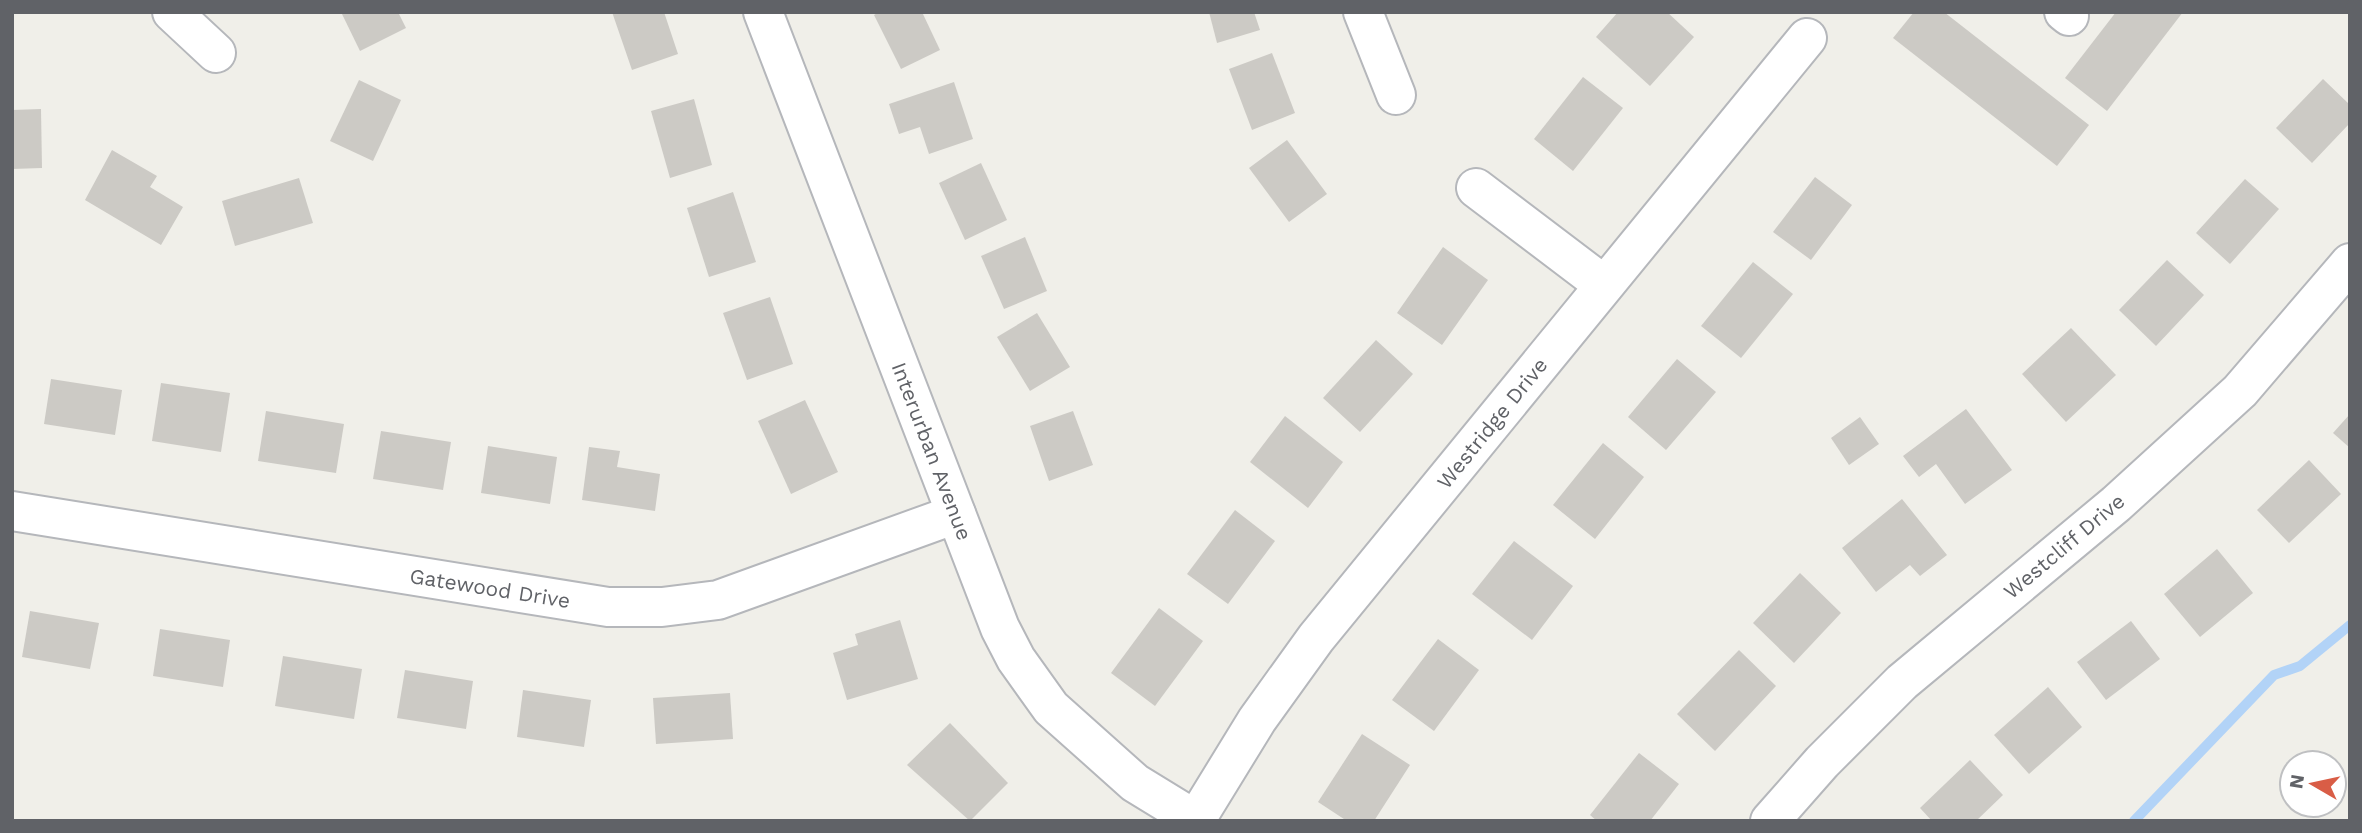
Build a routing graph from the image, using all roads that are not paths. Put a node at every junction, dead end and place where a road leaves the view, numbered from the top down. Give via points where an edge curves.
1 (172, 12) edge
2 (763, 12) edge
3 (1363, 12) edge
4 (1807, 38) dead end
5 (216, 53) dead end
6 (1396, 95) dead end
7 (1476, 188) dead end
8 (2350, 263) edge
9 (1604, 285) junction
10 (12, 511) edge
11 (956, 514) junction
12 (1196, 820) edge
13 (1769, 821) edge

1 - 5 street
2 - 11 street, Interurban Avenue
3 - 6 street
4 - 9 street, Westridge Drive
7 - 9 street
8 - 13 street, Westcliff Drive via 2240,391 2116,504 1902,682
9 - 12 street, Westridge Drive via 1316,638 1257,720
10 - 11 street, Gatewood Drive via 608,607 718,600
11 - 12 street, Interurban Avenue via 1000,628 1051,708 1135,783

